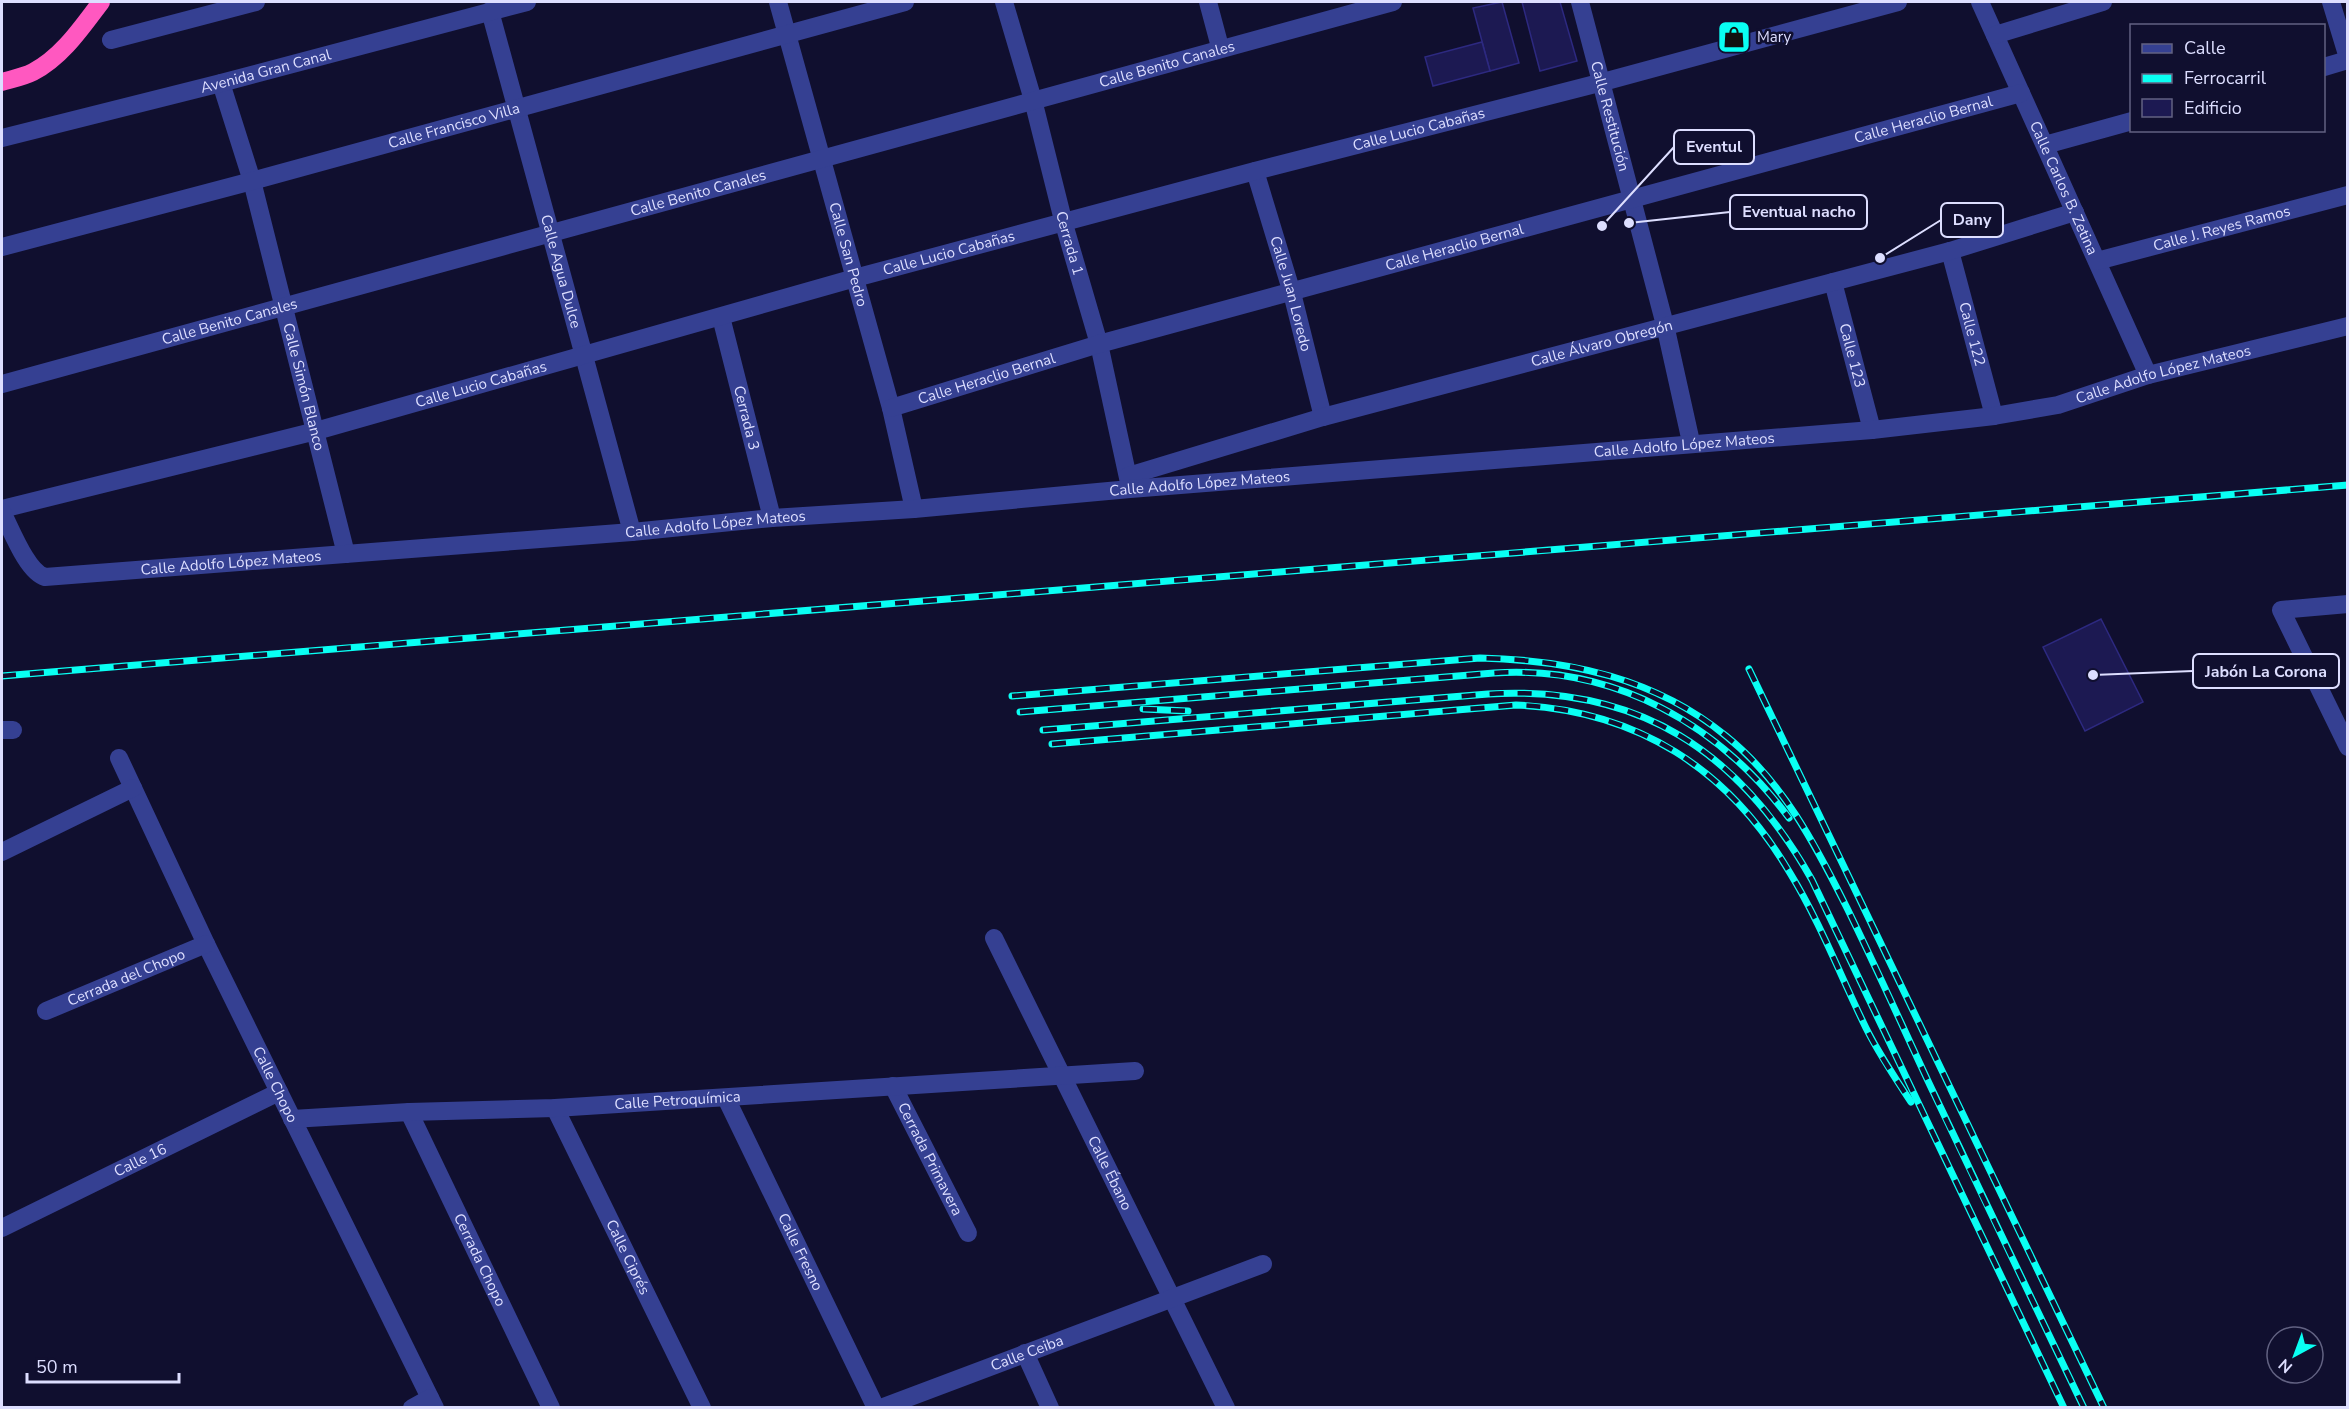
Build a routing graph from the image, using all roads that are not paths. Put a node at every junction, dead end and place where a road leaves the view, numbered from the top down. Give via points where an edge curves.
1 (101, 2) edge
2 (256, 2) edge
3 (527, 2) edge
4 (778, 2) edge
5 (905, 2) edge
6 (1004, 2) edge
7 (1208, 2) edge
8 (1393, 2) edge
9 (1580, 2) edge
10 (1898, 2) edge
11 (1980, 2) edge
12 (2103, 2) edge
13 (2331, 2) edge
14 (490, 11) junction
15 (788, 34) junction
16 (1995, 35) junction
17 (111, 40) dead end
18 (1220, 47) junction
19 (2348, 59) edge
20 (2325, 67) edge
21 (2, 82) edge
22 (1603, 82) junction
23 (221, 83) junction
24 (2021, 93) junction
25 (1033, 100) junction
26 (517, 108) junction
27 (2130, 122) edge
28 (2, 138) edge
29 (2045, 145) junction
30 (821, 159) junction
31 (1256, 171) junction
32 (252, 181) junction
33 (2348, 195) edge
34 (1633, 200) junction
35 (2075, 212) junction
36 (1064, 224) junction
37 (552, 234) junction
38 (2, 247) edge
39 (1950, 251) junction
40 (2097, 261) junction
41 (855, 279) junction
42 (1833, 282) junction
43 (1292, 292) junction
44 (283, 308) junction
45 (721, 317) junction
46 (1665, 325) junction
47 (2348, 326) edge
48 (1099, 344) junction
49 (584, 356) junction
50 (2148, 375) junction
51 (2, 384) edge
52 (891, 408) junction
53 (1994, 416) junction
54 (1323, 417) junction
55 (1872, 430) junction
56 (316, 431) junction
57 (1691, 442) junction
58 (1129, 482) junction
59 (914, 509) junction
60 (2, 511) edge
61 (772, 518) junction
62 (632, 532) junction
63 (346, 554) junction
64 (2348, 604) edge
65 (2348, 747) edge
66 (119, 758) dead end
67 (133, 788) junction
68 (2, 852) edge
69 (994, 938) dead end
70 (206, 944) junction
71 (46, 1011) dead end
72 (1135, 1071) dead end
73 (1062, 1075) junction
74 (893, 1086) junction
75 (279, 1092) junction
76 (726, 1098) junction
77 (555, 1108) junction
78 (409, 1112) junction
79 (292, 1119) junction
80 (2, 1228) edge
81 (968, 1233) dead end
82 (1263, 1264) dead end
83 (1172, 1297) junction
84 (1024, 1353) junction
85 (432, 1403) edge
86 (412, 1407) edge
87 (551, 1407) edge
88 (702, 1407) edge
89 (876, 1407) edge
90 (881, 1407) edge
91 (1050, 1407) edge
92 (1226, 1407) edge

1 - 21 highway via 57,54 33,72
2 - 17 street
3 - 14 street, Avenida Gran Canal
4 - 15 street, Calle San Pedro
5 - 15 street, Calle Francisco Villa
6 - 25 street, Cerrada 1
7 - 18 street
8 - 18 street, Calle Benito Canales
9 - 22 street, Calle Restitución
10 - 22 street, Calle Lucio Cabañas
11 - 16 street, Calle Carlos B. Zetina
12 - 16 street
13 - 19 street
14 - 23 street, Avenida Gran Canal
14 - 26 street, Calle Agua Dulce
15 - 26 street, Calle Francisco Villa
15 - 30 street, Calle San Pedro
16 - 24 street, Calle Carlos B. Zetina
18 - 25 street, Calle Benito Canales
19 - 20 street
22 - 31 street, Calle Lucio Cabañas
22 - 34 street, Calle Restitución
23 - 28 street, Avenida Gran Canal
23 - 32 street, Calle Simón Blanco
24 - 29 street, Calle Carlos B. Zetina
24 - 34 street, Calle Heraclio Bernal
25 - 30 street, Calle Benito Canales
25 - 36 street, Cerrada 1
26 - 32 street, Calle Francisco Villa
26 - 37 street, Calle Agua Dulce
27 - 29 street
29 - 35 street, Calle Carlos B. Zetina
30 - 37 street, Calle Benito Canales
30 - 41 street, Calle San Pedro
31 - 36 street, Calle Lucio Cabañas
31 - 43 street, Calle Juan Loredo
32 - 38 street, Calle Francisco Villa
32 - 44 street, Calle Simón Blanco
33 - 40 street, Calle J. Reyes Ramos
34 - 43 street, Calle Heraclio Bernal
34 - 46 street, Calle Restitución
35 - 39 street, Calle Álvaro Obregón
35 - 40 street, Calle Carlos B. Zetina
36 - 41 street, Calle Lucio Cabañas
36 - 48 street, Cerrada 1
37 - 44 street, Calle Benito Canales
37 - 49 street, Calle Agua Dulce
39 - 42 street, Calle Álvaro Obregón
39 - 53 street, Calle 122
40 - 50 street, Calle Carlos B. Zetina
41 - 45 street, Calle Lucio Cabañas
41 - 52 street, Calle San Pedro
42 - 46 street, Calle Álvaro Obregón
42 - 55 street, Calle 123
43 - 48 street, Calle Heraclio Bernal
43 - 54 street, Calle Juan Loredo
44 - 51 street, Calle Benito Canales
44 - 56 street, Calle Simón Blanco
45 - 49 street, Calle Lucio Cabañas
45 - 61 street, Cerrada 3
46 - 54 street, Calle Álvaro Obregón
46 - 57 street, Calle Restitución
47 - 50 street, Calle Adolfo López Mateos
48 - 52 street, Calle Heraclio Bernal
48 - 58 street, Cerrada 1
49 - 56 street, Calle Lucio Cabañas
49 - 62 street, Calle Agua Dulce
50 - 53 street, Calle Adolfo López Mateos via 2058,405
52 - 59 street, Calle San Pedro
53 - 55 street, Calle Adolfo López Mateos
54 - 58 street, Calle Álvaro Obregón
55 - 57 street, Calle Adolfo López Mateos
56 - 60 street, Calle Lucio Cabañas
56 - 63 street, Calle Simón Blanco
57 - 58 street, Calle Adolfo López Mateos
58 - 59 street, Calle Adolfo López Mateos
59 - 61 street, Calle Adolfo López Mateos
60 - 63 street, Calle Adolfo López Mateos via 30,566 40,576
61 - 62 street, Calle Adolfo López Mateos
62 - 63 street, Calle Adolfo López Mateos
64 - 65 street via 2281,610
66 - 67 street, Calle Chopo
67 - 68 street
67 - 70 street, Calle Chopo
69 - 73 street, Calle Ébano
70 - 71 street, Cerrada del Chopo
70 - 75 street, Calle Chopo
72 - 73 street, Calle Petroquímica
73 - 74 street, Calle Petroquímica
73 - 83 street, Calle Ébano
74 - 76 street, Calle Petroquímica
74 - 81 street, Cerrada Primavera
75 - 79 street, Calle Chopo
75 - 80 street, Calle 16
76 - 77 street, Calle Petroquímica
76 - 89 street, Calle Fresno
77 - 78 street, Calle Petroquímica
77 - 88 street, Calle Ciprés
78 - 79 street, Calle Petroquímica
78 - 87 street, Cerrada Chopo
79 - 85 street, Calle Chopo
82 - 83 street, Calle Ceiba
83 - 84 street, Calle Ceiba
83 - 92 street, Calle Ébano
84 - 90 street, Calle Ceiba
84 - 91 street
85 - 86 street

